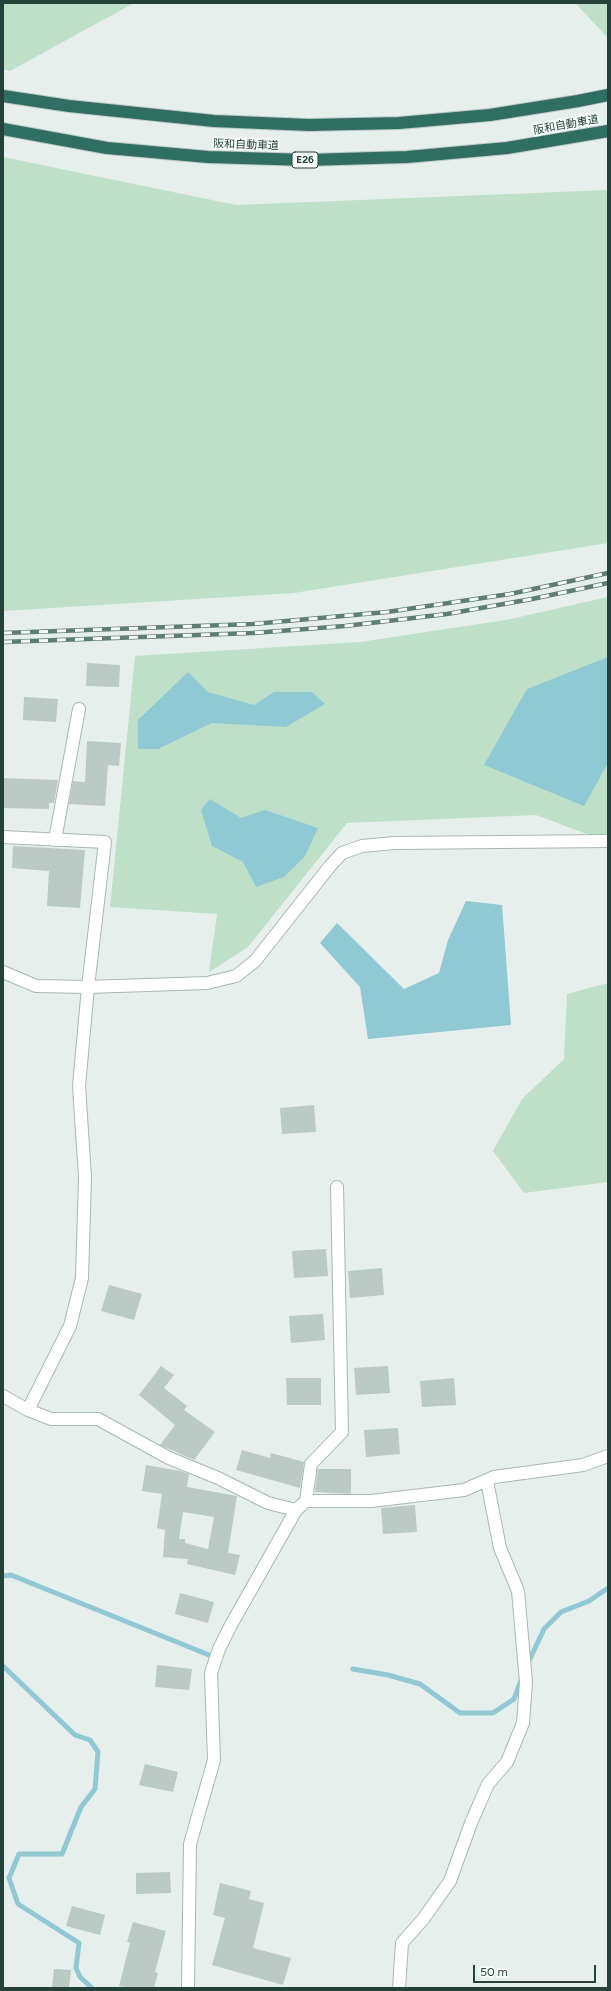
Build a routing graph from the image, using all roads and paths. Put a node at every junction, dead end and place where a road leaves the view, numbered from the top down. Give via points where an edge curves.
1 (608, 95) edge
2 (3, 96) edge
3 (3, 129) edge
4 (608, 130) edge
5 (78, 709) dead end
6 (3, 837) edge
7 (55, 840) junction
8 (608, 841) edge
9 (3, 972) edge
10 (88, 988) junction
11 (337, 1187) dead end
12 (3, 1396) edge
13 (28, 1410) junction
14 (608, 1456) edge
15 (487, 1481) junction
16 (306, 1501) junction
17 (296, 1510) junction
18 (188, 1988) edge
19 (399, 1988) edge

1 - 2 highway, 阪和自動車道 via 490,114 399,123 309,125 206,120 69,106
3 - 4 highway, 阪和自動車道 / E26 via 107,148 208,157 307,160 407,157 507,148
5 - 7 street
6 - 7 street
7 - 10 street via 105,842
8 - 10 street via 394,842 362,846 342,853 255,961 236,976 207,983
9 - 10 street via 36,986
10 - 13 street via 79,1086 85,1177 82,1278 70,1326
11 - 16 street via 342,1432 311,1464
12 - 13 street
13 - 17 street via 51,1419 98,1419 169,1458 218,1478 268,1503
14 - 15 street via 583,1465
15 - 16 street via 464,1490 424,1496 372,1501
15 - 19 street via 500,1548 518,1591 526,1682 523,1723 507,1762 488,1784 450,1881 424,1918 402,1943
16 - 17 street
17 - 18 street via 218,1649 211,1673 214,1760 190,1844

